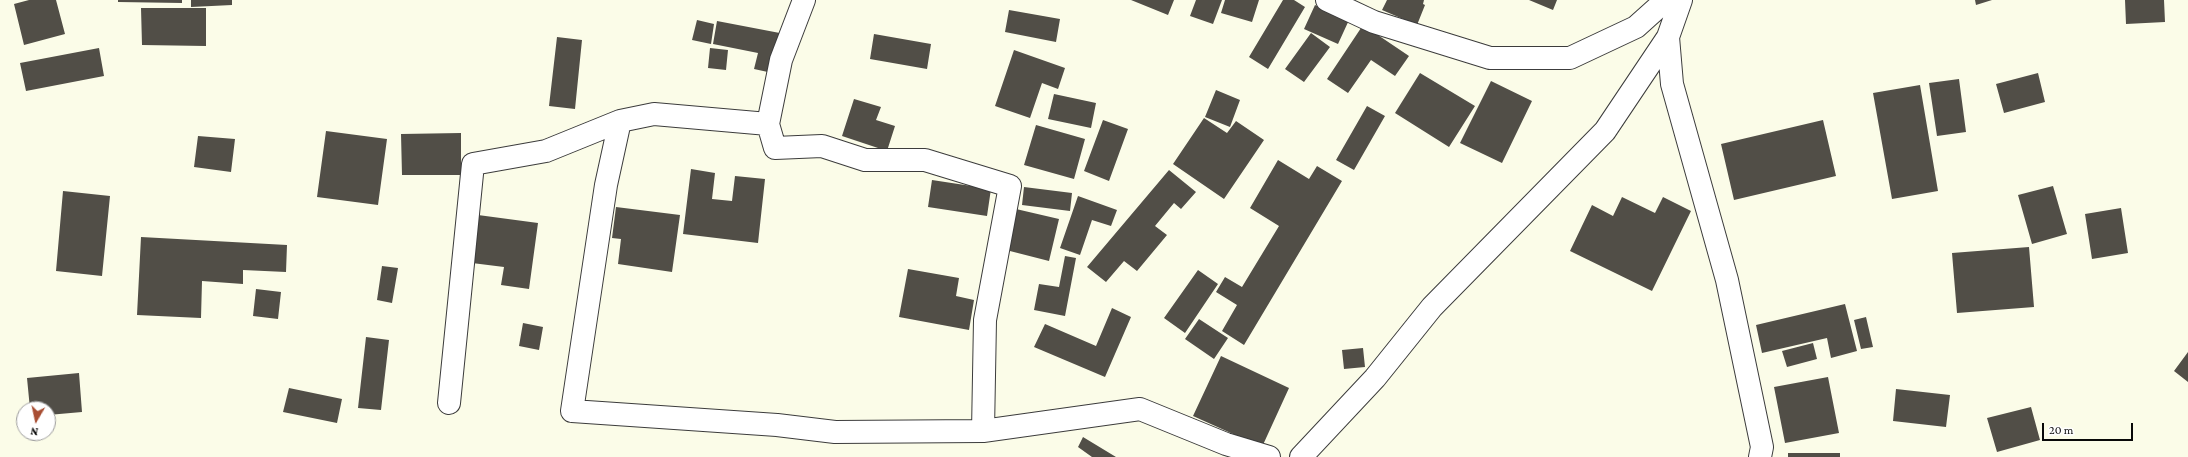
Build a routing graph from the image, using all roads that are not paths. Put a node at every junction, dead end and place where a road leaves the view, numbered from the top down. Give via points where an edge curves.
1 (804, 0) edge
2 (1327, 0) edge
3 (1666, 0) edge
4 (1681, 0) edge
5 (1668, 37) junction
6 (620, 121) junction
7 (768, 124) junction
8 (449, 403) dead end
9 (983, 431) junction
10 (1269, 457) edge
11 (1301, 457) edge
12 (1760, 457) edge

1 - 7 street via 781,60
2 - 3 street via 1374,22 1490,58 1570,58 1636,27
4 - 5 street
5 - 11 street via 1605,131 1432,307 1375,378
5 - 12 street via 1672,84 1727,280 1762,447
6 - 7 street via 654,114
6 - 8 street via 546,151 473,164
6 - 9 street via 606,185 572,412 776,425 835,432
7 - 9 street via 775,148 822,146 865,160 925,160 1010,186 985,320
9 - 10 street via 1140,409 1226,444

